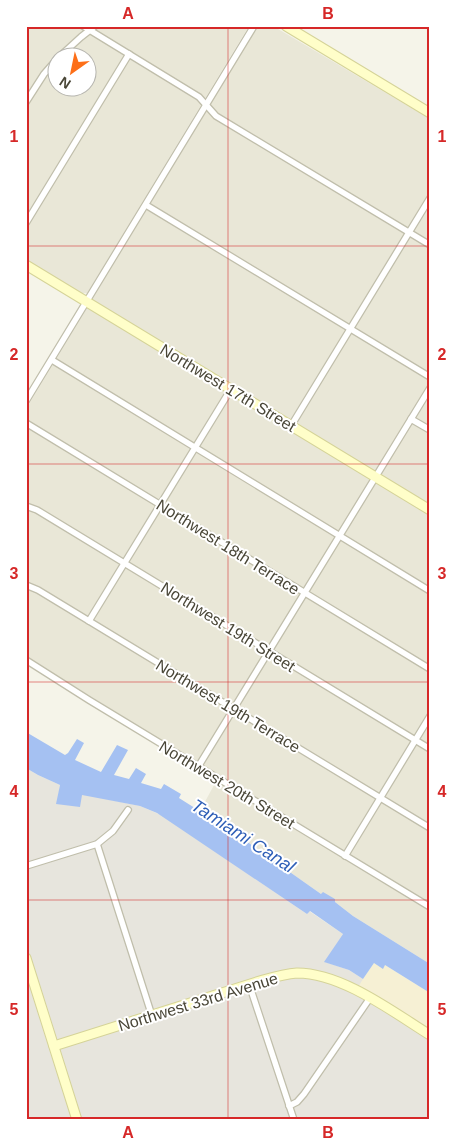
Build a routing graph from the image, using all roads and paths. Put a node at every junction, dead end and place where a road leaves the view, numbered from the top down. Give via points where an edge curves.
1 (83, 26) edge
2 (95, 26) edge
3 (254, 26) edge
4 (286, 26) edge
5 (89, 30) junction
6 (69, 48) edge
7 (128, 54) junction
8 (48, 70) edge
9 (26, 102) edge
10 (206, 105) junction
11 (430, 113) edge
12 (430, 198) edge
13 (146, 205) junction
14 (26, 223) edge
15 (409, 232) junction
16 (430, 245) edge
17 (26, 265) edge
18 (87, 302) junction
19 (350, 329) junction
20 (52, 360) junction
21 (430, 377) edge
22 (430, 388) edge
23 (231, 389) junction
24 (26, 401) edge
25 (411, 419) junction
26 (26, 424) edge
27 (291, 426) junction
28 (430, 430) edge
29 (196, 447) junction
30 (375, 477) junction
31 (160, 505) junction
32 (26, 506) edge
33 (430, 510) edge
34 (340, 535) junction
35 (125, 564) junction
36 (26, 585) edge
37 (430, 591) edge
38 (304, 593) junction
39 (89, 621) junction
40 (269, 652) junction
41 (26, 660) edge
42 (430, 670) edge
43 (233, 710) junction
44 (430, 716) edge
45 (415, 740) junction
46 (430, 749) edge
47 (198, 767) junction
48 (380, 798) junction
49 (128, 810) dead end
50 (430, 828) edge
51 (97, 844) junction
52 (345, 856) junction
53 (26, 866) edge
54 (430, 907) edge
55 (26, 958) edge
56 (249, 984) junction
57 (370, 998) junction
58 (152, 1016) junction
59 (430, 1035) edge
60 (54, 1046) junction
61 (289, 1106) junction
62 (77, 1120) edge
63 (294, 1120) edge

1 - 5 street
2 - 5 street
3 - 10 street
4 - 11 street
5 - 6 street
5 - 7 street
7 - 10 street via 199,97
7 - 14 street
8 - 9 street
10 - 13 street
10 - 15 street via 216,116
12 - 15 street
13 - 18 street
13 - 19 street
15 - 16 street
15 - 19 street
17 - 18 street, Northwest 17th Street
18 - 20 street
18 - 23 street, Northwest 17th Street
19 - 21 street
19 - 27 street
20 - 24 street
20 - 29 street
22 - 25 street
23 - 27 street, Northwest 17th Street
23 - 29 street
25 - 28 street
25 - 30 street
26 - 31 street, Northwest 18th Terrace
27 - 30 street, Northwest 17th Street
29 - 31 street
29 - 34 street
30 - 33 street, Northwest 17th Street
30 - 34 street
31 - 35 street
31 - 38 street, Northwest 18th Terrace
32 - 35 street, Northwest 19th Street
34 - 37 street
34 - 38 street
35 - 39 street
35 - 40 street, Northwest 19th Street
36 - 39 street, Northwest 19th Terrace
38 - 40 street
38 - 42 street, Northwest 18th Terrace
39 - 43 street, Northwest 19th Terrace
40 - 43 street
40 - 45 street, Northwest 19th Street
41 - 47 street, Northwest 20th Street
43 - 47 street
43 - 48 street, Northwest 19th Terrace
44 - 45 street
45 - 46 street, Northwest 19th Street
45 - 48 street
47 - 52 street, Northwest 20th Street
48 - 50 street, Northwest 19th Terrace
48 - 52 street
49 - 51 street via 113,831
51 - 53 street
51 - 58 street
52 - 54 street, Northwest 20th Street
55 - 60 street
56 - 57 street, Northwest 33rd Avenue via 284,974 307,974 338,982
56 - 58 street, Northwest 33rd Avenue
56 - 61 street
57 - 59 street, Northwest 33rd Avenue
57 - 61 street via 304,1094
58 - 60 street, Northwest 33rd Avenue
60 - 62 street
61 - 63 street

